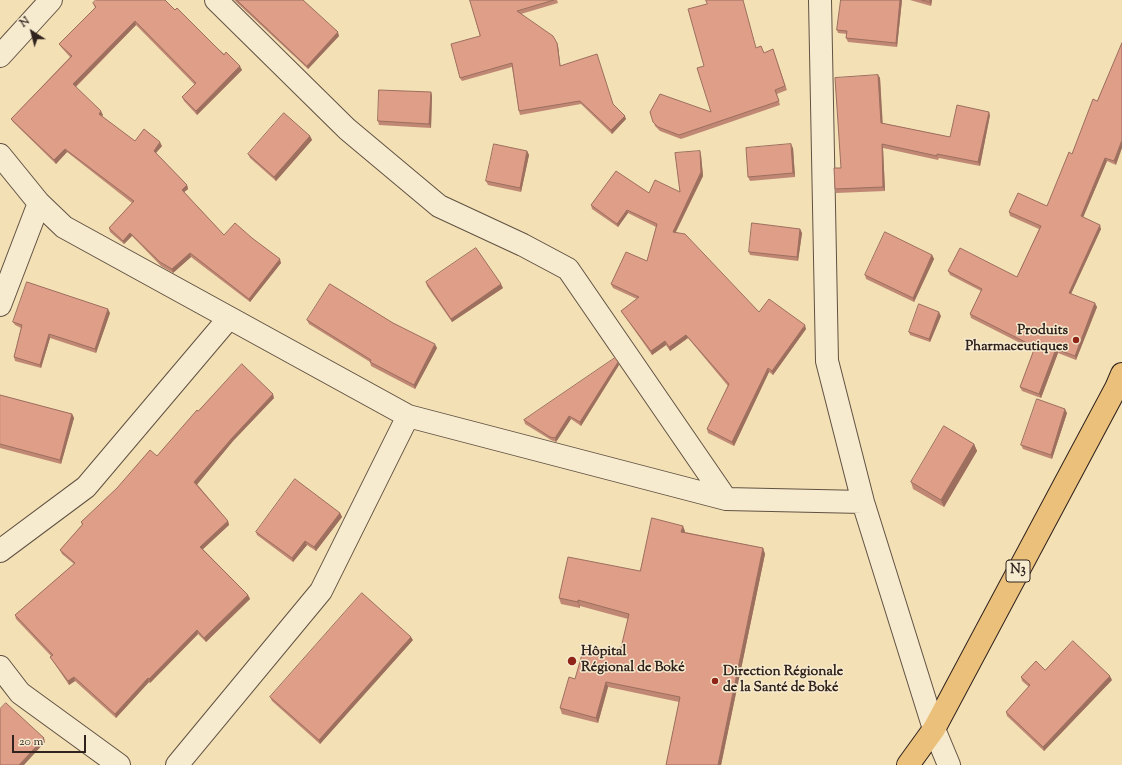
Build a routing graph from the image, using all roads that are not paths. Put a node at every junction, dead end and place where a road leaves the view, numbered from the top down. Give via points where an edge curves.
1 (51, 0) edge
2 (216, 0) edge
3 (820, 0) edge
4 (0, 56) edge
5 (0, 155) edge
6 (39, 203) junction
7 (0, 305) edge
8 (229, 318) junction
9 (1122, 374) edge
10 (408, 416) junction
11 (726, 500) junction
12 (863, 502) junction
13 (0, 551) edge
14 (0, 667) edge
15 (934, 729) junction
16 (119, 765) edge
17 (177, 765) edge
18 (908, 765) edge
19 (948, 765) edge

1 - 4 street
2 - 11 street via 347,128 439,206 568,269
3 - 12 street via 827,361
5 - 6 street
6 - 7 street
6 - 8 street via 64,227
8 - 10 street
8 - 13 street via 86,487
9 - 15 highway, N3
10 - 11 street
10 - 17 street via 321,591
11 - 12 street
12 - 15 street
14 - 16 street via 20,693
15 - 18 highway, N3
15 - 19 street

